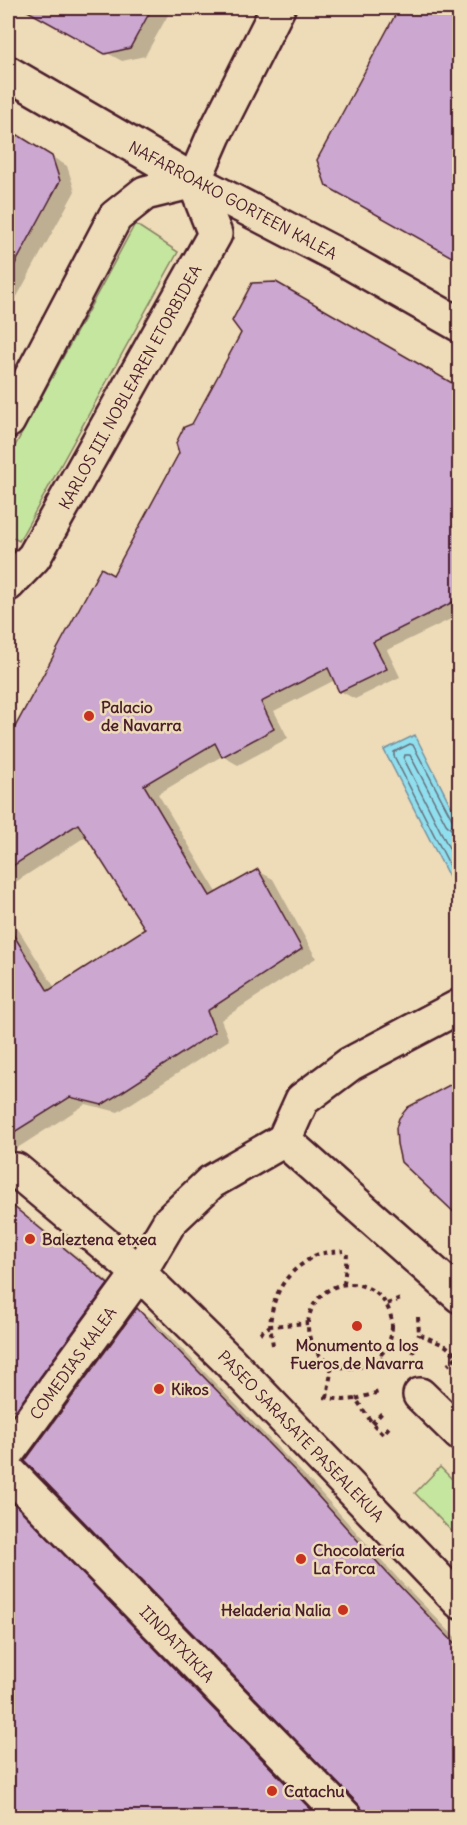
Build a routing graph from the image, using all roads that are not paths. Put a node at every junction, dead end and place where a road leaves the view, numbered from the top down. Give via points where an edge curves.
1 (279, 8) edge
2 (8, 73) edge
3 (194, 181) junction
4 (459, 325) edge
5 (8, 421) edge
6 (8, 584) edge
7 (459, 1006) edge
8 (284, 1140) junction
9 (12, 1170) edge
10 (139, 1273) junction
11 (459, 1296) edge
12 (420, 1395) road end
13 (459, 1434) edge
14 (8, 1452) edge
15 (8, 1471) edge
16 (459, 1602) edge
17 (346, 1818) edge

1 - 3 street
2 - 3 street, NAFARROAKO GORTEEN KALEA
3 - 4 street, NAFARROAKO GORTEEN KALEA
3 - 5 street via 145,194 115,216
3 - 6 street, KARLOS III. NOBLEAREN ETORBIDEA via 215,234 34,557
7 - 8 street via 350,1064 302,1100
8 - 10 street via 211,1182 170,1221
8 - 11 street
9 - 10 street, PASEO SARASATE PASEALEKUA
10 - 14 street, COMEDIAS KALEA
10 - 16 street, PASEO SARASATE PASEALEKUA via 227,1359
12 - 13 street
15 - 17 street, IINDATXIKIA

